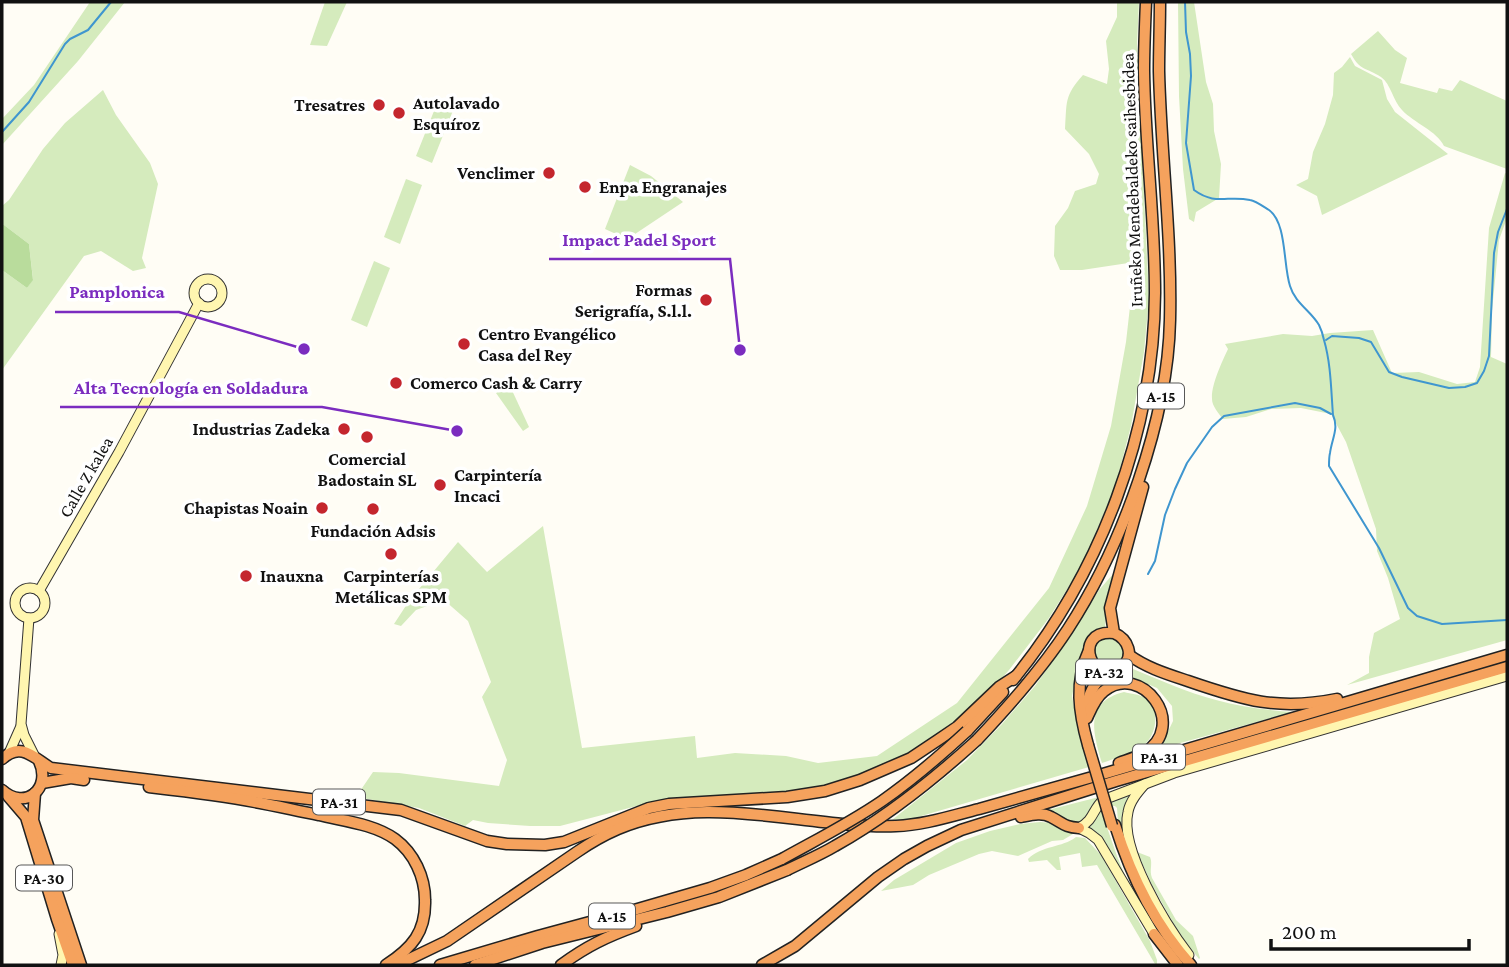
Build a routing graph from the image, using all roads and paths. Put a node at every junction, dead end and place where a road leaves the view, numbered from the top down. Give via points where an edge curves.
1 (1146, 2) edge
2 (1160, 2) edge
3 (199, 303) dead end
4 (1151, 441) junction
5 (38, 591) junction
6 (29, 618) junction
7 (1114, 633) junction
8 (1089, 650) junction
9 (1129, 654) junction
10 (1507, 655) edge
11 (1507, 667) edge
12 (1107, 672) junction
13 (1016, 676) junction
14 (1507, 676) edge
15 (1381, 692) junction
16 (1087, 718) junction
17 (21, 724) junction
18 (1090, 745) junction
19 (4, 756) edge
20 (37, 758) junction
21 (1145, 783) junction
22 (38, 788) junction
23 (5, 793) edge
24 (1030, 795) junction
25 (631, 816) junction
26 (806, 820) junction
27 (1113, 826) junction
28 (1079, 828) junction
29 (941, 839) junction
30 (784, 864) junction
31 (667, 912) junction
32 (57, 919) junction
33 (1154, 934) joint
34 (61, 965) edge
35 (73, 965) edge
36 (81, 965) edge
37 (386, 965) edge
38 (397, 965) edge
39 (440, 965) edge
40 (475, 965) edge
41 (561, 965) edge
42 (762, 965) edge
43 (1178, 965) edge
44 (1186, 965) edge
45 (1194, 965) edge

1 - 13 highway, Iruñeko Mendebaldeko saihesbidea / A-15 via 1144,70 1155,296 1144,403 1126,470 1085,570 1062,612
2 - 4 highway, Iruñeko Mendebaldeko saihesbidea / A-15 via 1170,323
3 - 5 street, Calle Z kalea
4 - 7 highway via 1110,608
4 - 30 highway, Iruñeko Mendebaldeko saihesbidea / A-15, bridge via 1103,567 1035,675 977,740 883,817 833,848
5 - 6 street via 44,608
5 - 6 street via 26,588 15,602 17,611
6 - 17 street
7 - 8 highway, PA-32 via 1101,634
7 - 9 highway, PA-32 via 1124,638
8 - 12 highway, PA-32 via 1093,665
8 - 18 highway, PA-32 via 1079,689 1081,719
9 - 12 highway, PA-32 via 1119,670
9 - 15 highway via 1157,671 1263,703 1307,704
10 - 15 highway, PA-31
11 - 29 highway, PA-31 via 1128,778
12 - 16 highway, PA-32 via 1088,695
13 - 25 highway via 938,740 911,758 860,780 787,797 669,804
13 - 30 highway, Iruñeko Mendebaldeko saihesbidea / A-15, bridge via 933,761 883,800
14 - 21 street
15 - 24 highway, PA-31
16 - 18 highway, PA-32
16 - 24 highway via 1104,691 1124,684 1152,695 1162,719 1159,736 1144,752
17 - 19 street
17 - 20 street
18 - 27 highway, PA-32, bridge
19 - 20 highway, PA-31 via 14,751
20 - 22 highway via 44,776
20 - 25 highway, PA-31 via 51,768 71,771 401,810 470,836 507,844 564,842
21 - 28 street via 1103,800
21 - 45 street via 1128,811 1129,845 1154,900
22 - 23 highway via 22,799
22 - 36 highway, PA-30 via 33,820
22 - 37 highway via 71,778 124,783 243,800 383,833 396,840 415,862 425,899 416,938 407,951
23 - 32 highway, PA-30 via 26,817
24 - 26 highway, PA-31 via 915,824 863,826
25 - 26 highway, PA-31 via 709,806 774,811
26 - 38 highway via 691,812 619,828 576,852 447,941
27 - 44 highway, PA-32 via 1141,899
27 - 45 highway, PA-32 via 1143,895
28 - 29 highway via 1039,814
28 - 33 street via 1098,840
29 - 42 highway, PA-31 via 878,877 795,946
30 - 31 highway, Iruñeko Mendebaldeko saihesbidea / A-15 via 719,897
30 - 39 highway, Iruñeko Mendebaldeko saihesbidea / A-15
31 - 40 highway, Iruñeko Mendebaldeko saihesbidea / A-15
31 - 41 highway via 604,937
32 - 34 street
32 - 35 highway, PA-30
33 - 43 highway

